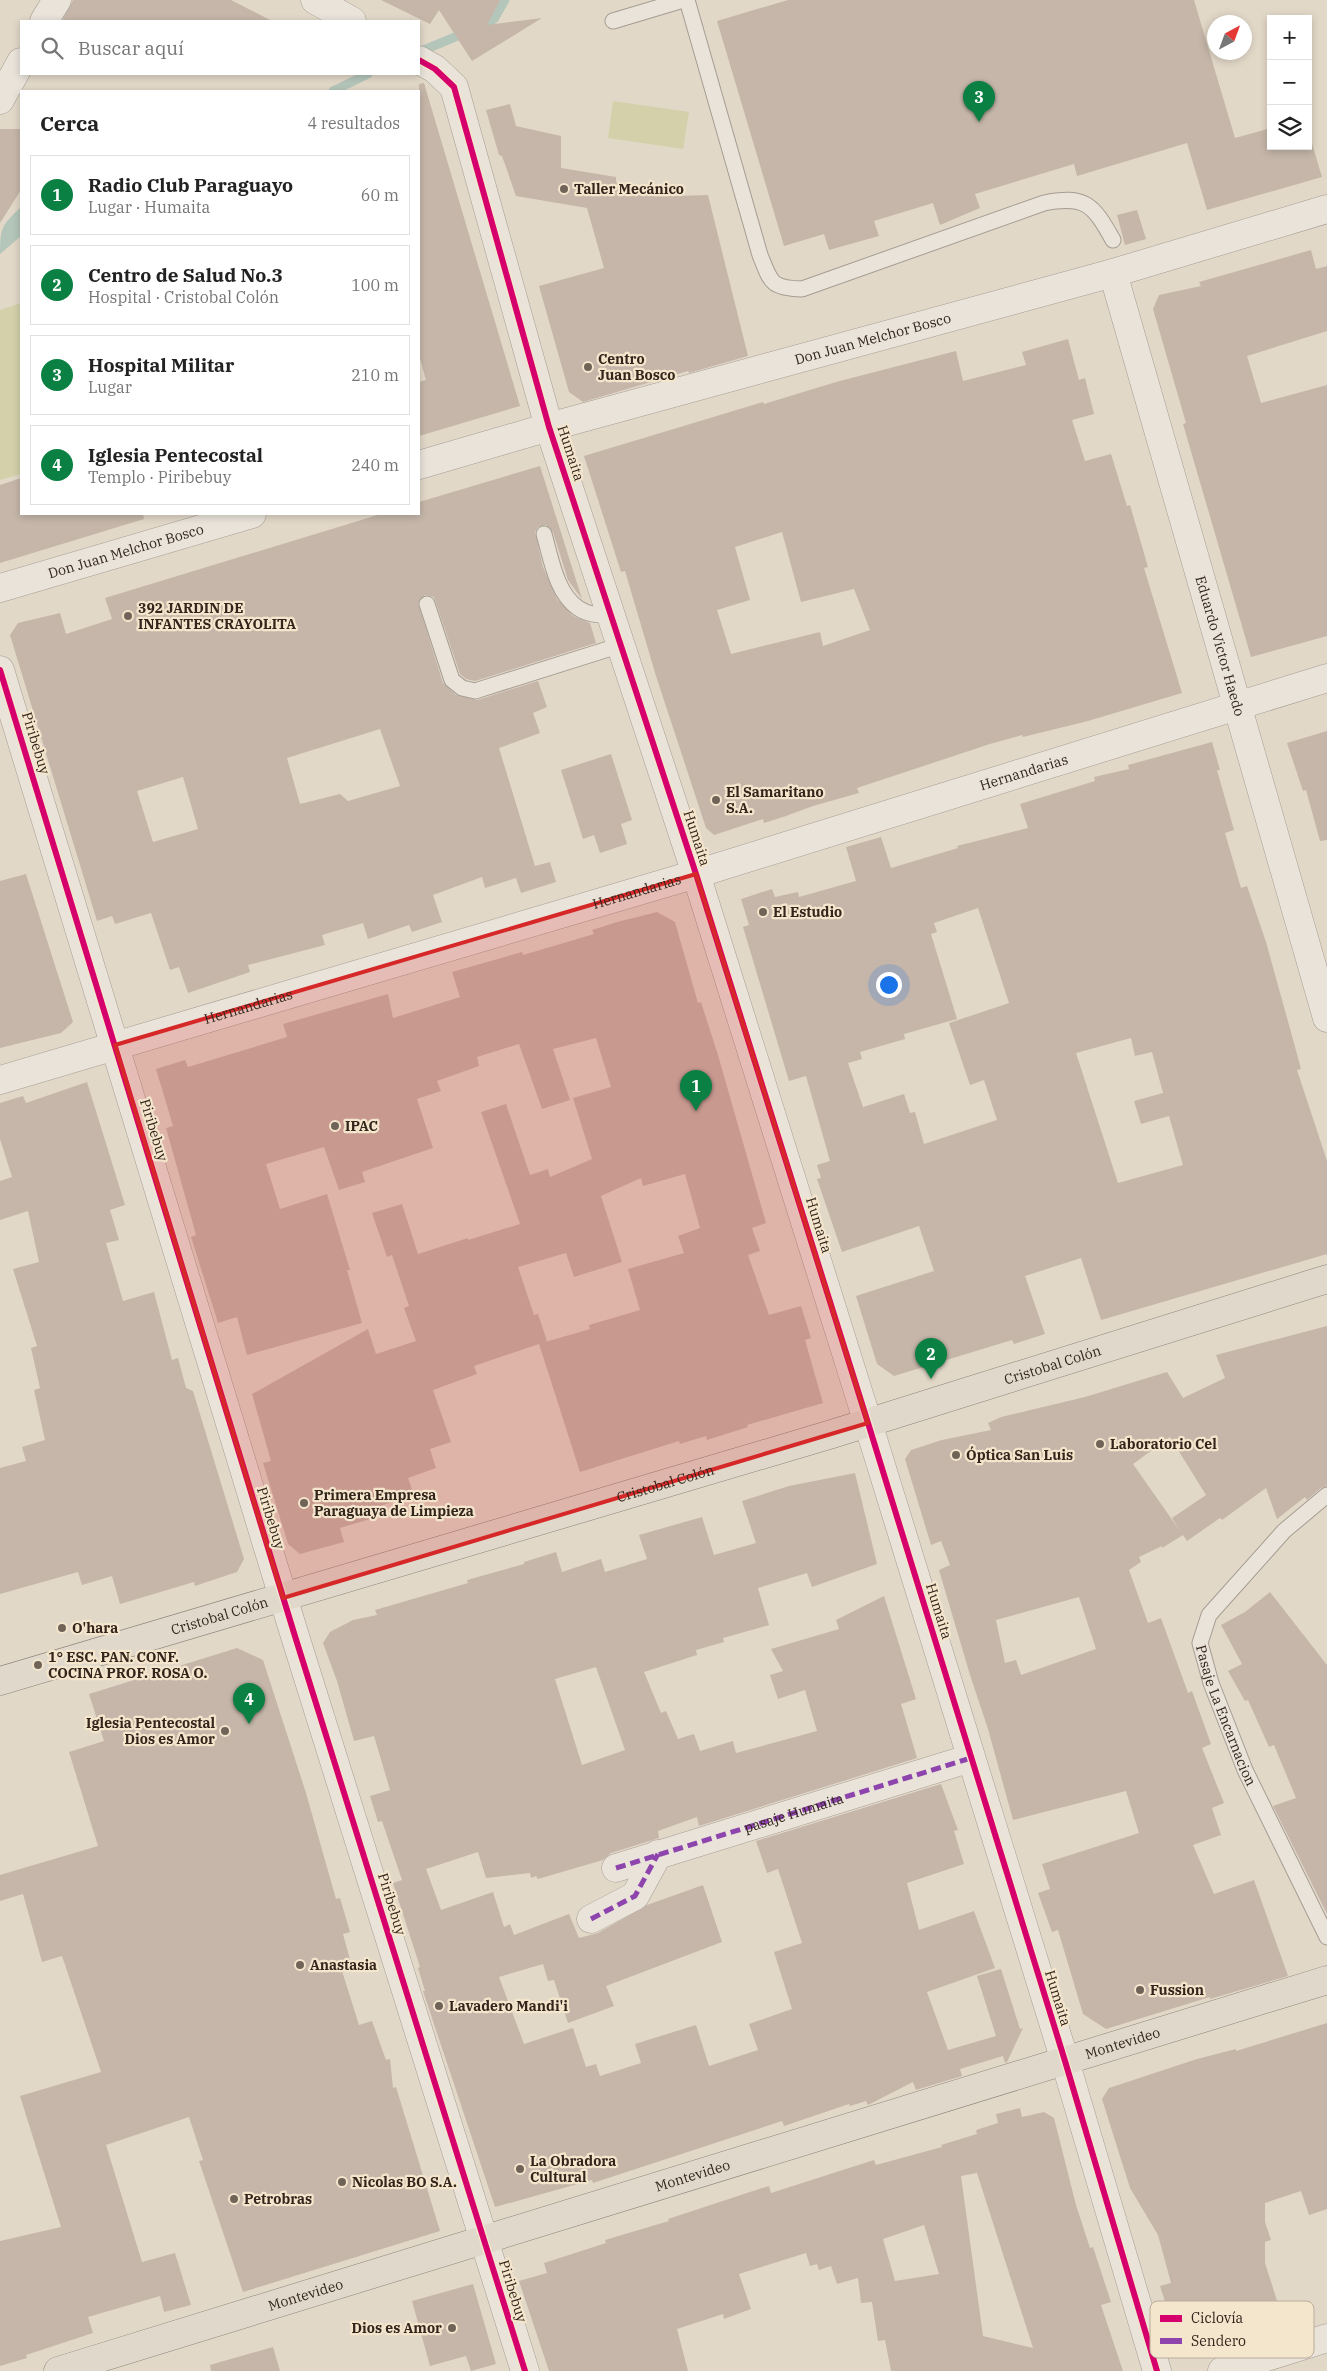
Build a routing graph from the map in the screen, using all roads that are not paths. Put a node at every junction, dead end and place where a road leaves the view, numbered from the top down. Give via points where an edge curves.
1 (56, 0) edge
2 (315, 0) edge
3 (685, 0) edge
4 (45, 20) edge
5 (350, 20) edge
6 (614, 21) dead end
7 (20, 64) edge
8 (436, 72) edge
9 (0, 100) edge
10 (1327, 209) edge
11 (1113, 240) dead end
12 (1113, 273) junction
13 (549, 427) junction
14 (420, 465) edge
15 (249, 515) edge
16 (544, 534) dead end
17 (0, 588) edge
18 (427, 604) dead end
19 (612, 616) junction
20 (621, 645) junction
21 (0, 670) edge
22 (1327, 678) edge
23 (1237, 705) junction
24 (696, 874) junction
25 (1327, 1018) edge
26 (115, 1045) junction
27 (0, 1080) edge
28 (1327, 1279) edge
29 (868, 1423) junction
30 (1327, 1495) edge
31 (283, 1598) junction
32 (0, 1681) edge
33 (971, 1758) junction
34 (658, 1854) junction
35 (616, 1868) dead end
36 (591, 1919) dead end
37 (1327, 1938) edge
38 (1327, 1980) edge
39 (1065, 2061) junction
40 (484, 2240) junction
41 (1327, 2338) edge
42 (1314, 2342) edge
43 (1150, 2347) edge
44 (1153, 2358) edge
45 (1263, 2358) edge
46 (58, 2371) edge
47 (525, 2371) edge
48 (1157, 2371) edge
49 (1222, 2371) edge

1 - 4 street
2 - 5 street
3 - 6 lane
3 - 11 lane via 760,254 771,281 777,286 802,289 1044,203 1066,199 1078,200 1089,206
7 - 9 street
8 - 13 street, Humaita
10 - 12 street, Don Juan Melchor Bosco
12 - 13 street, Don Juan Melchor Bosco
12 - 23 street, Eduardo Victor Haedo
13 - 14 street, Don Juan Melchor Bosco
13 - 19 street, Humaita
15 - 17 street, Don Juan Melchor Bosco
16 - 19 lane via 557,577 567,596 578,608 592,614
18 - 20 lane via 452,680 462,688 475,691
19 - 20 street, Humaita
20 - 24 street, Humaita
21 - 26 street, Piribebuy
22 - 23 street, Hernandarias
23 - 24 street, Hernandarias
23 - 25 street, Eduardo Victor Haedo
24 - 26 street, Hernandarias
24 - 29 street, Humaita
26 - 27 street, Hernandarias
26 - 31 street, Piribebuy
28 - 29 main road, Cristobal Colón
29 - 31 main road, Cristobal Colón
29 - 33 street, Humaita
30 - 37 lane, Pasaje La Encarnacion via 1284,1531 1209,1615 1200,1642 1211,1682 1245,1770
31 - 32 main road, Cristobal Colón
31 - 40 street, Piribebuy
33 - 34 street, pasaje Humaita
33 - 39 street, Humaita
34 - 35 street, pasaje Humaita
34 - 36 street via 635,1896
38 - 39 main road, Montevideo
39 - 40 main road, Montevideo
39 - 43 street, Humaita
40 - 46 main road, Montevideo
40 - 47 street, Piribebuy
41 - 42 street
44 - 48 street, Humaita
45 - 49 street

